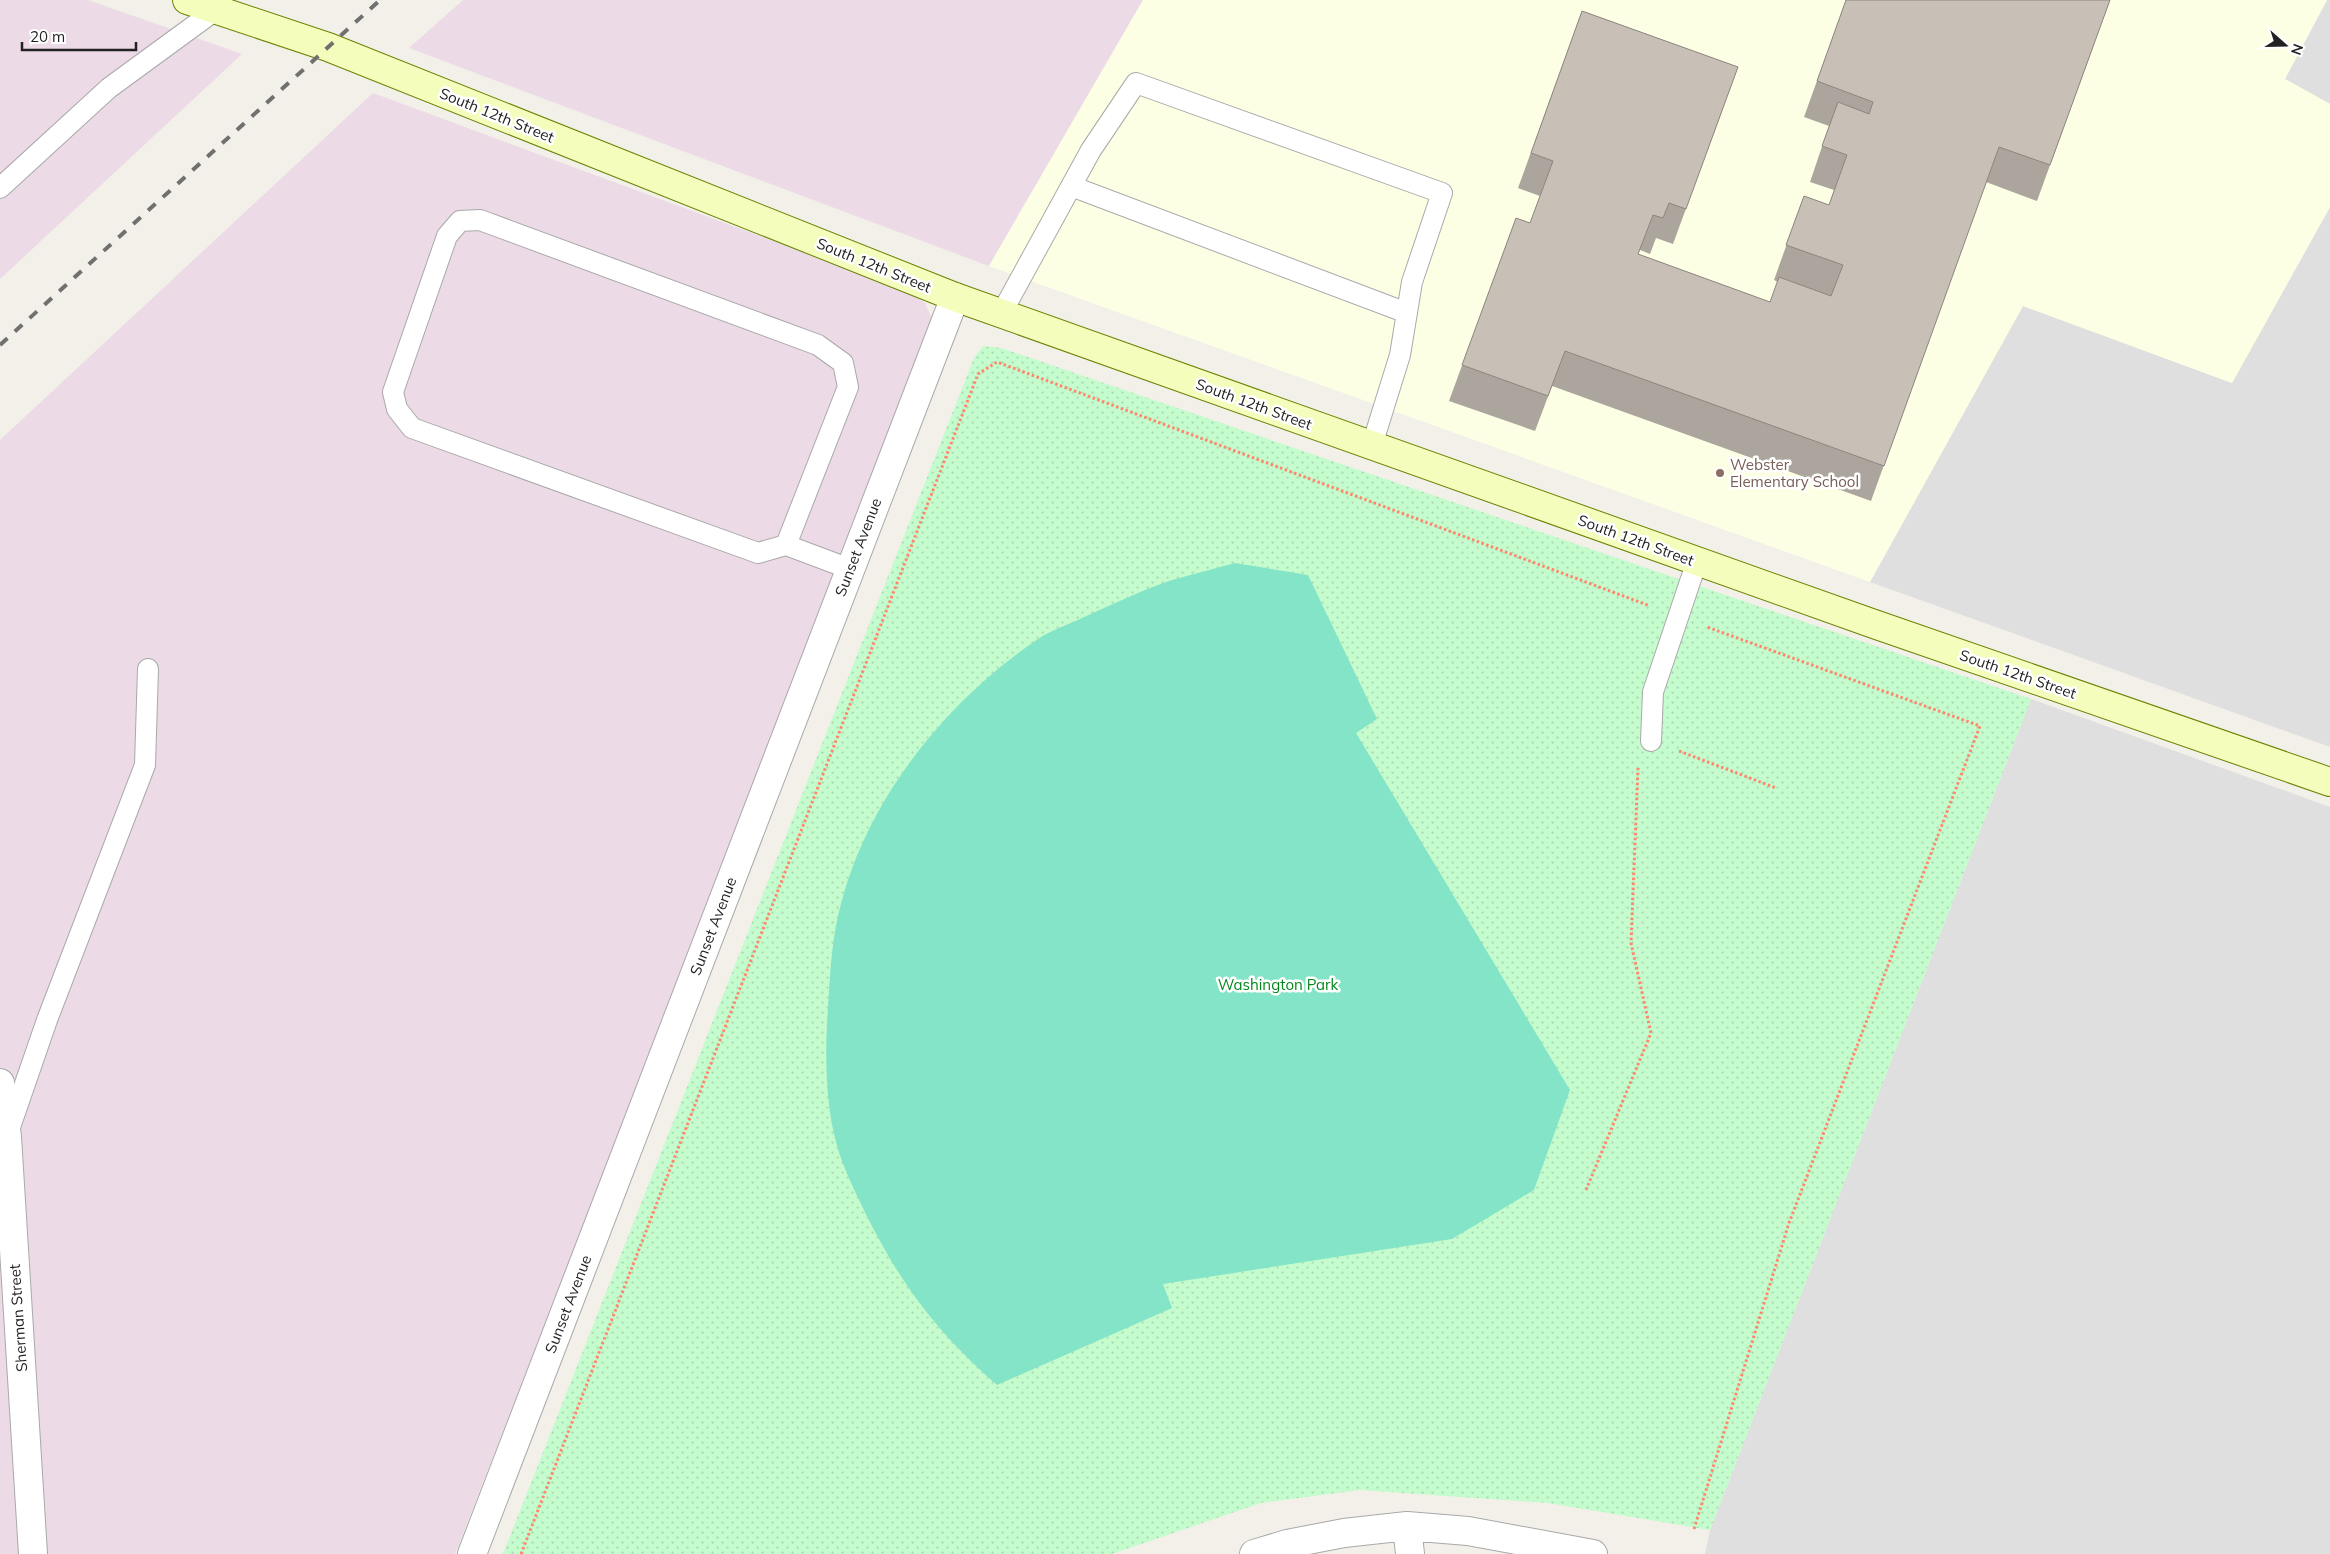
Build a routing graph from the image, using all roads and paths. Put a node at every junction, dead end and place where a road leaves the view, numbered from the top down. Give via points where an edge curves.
1 (188, 0) edge
2 (222, 5) edge
3 (1071, 186) junction
4 (0, 188) edge
5 (954, 297) junction
6 (1407, 312) junction
7 (1001, 314) junction
8 (1372, 446) junction
9 (786, 546) junction
10 (1697, 561) junction
11 (850, 569) junction
12 (1678, 616) junction
13 (148, 669) dead end
14 (1651, 741) junction
15 (2330, 782) edge
16 (1776, 788) dead end
17 (0, 1083) edge
18 (7, 1138) junction
19 (1586, 1190) dead end
20 (1408, 1526) junction
21 (1694, 1529) dead end
22 (33, 1554) edge
23 (472, 1554) edge
24 (522, 1554) edge
25 (1254, 1554) edge
26 (1410, 1554) edge
27 (1593, 1554) edge

1 - 2 street, South 12th Street
2 - 4 lane via 109,88
2 - 5 street, South 12th Street
3 - 6 lane
3 - 6 lane via 1136,83 1442,193 1412,282
3 - 7 lane
5 - 7 street, South 12th Street
5 - 11 street, Sunset Avenue
6 - 8 lane via 1400,356
7 - 8 street, South 12th Street
8 - 10 street, South 12th Street
9 - 9 lane via 848,387 843,363 818,345 480,220 460,221 447,236 393,392 397,409 412,428 758,553
9 - 11 lane
10 - 12 lane
10 - 15 street, South 12th Street
11 - 23 street, Sunset Avenue
12 - 14 lane via 1653,692
12 - 21 path via 1980,726 1788,1223
12 - 24 path via 997,362 978,374
13 - 18 lane via 145,764 47,1020
14 - 16 path
14 - 19 path via 1638,764 1631,943 1651,1033
17 - 18 street, Sherman Street
18 - 22 street, Sherman Street
20 - 25 street via 1344,1533
20 - 26 street
20 - 27 street via 1468,1531

